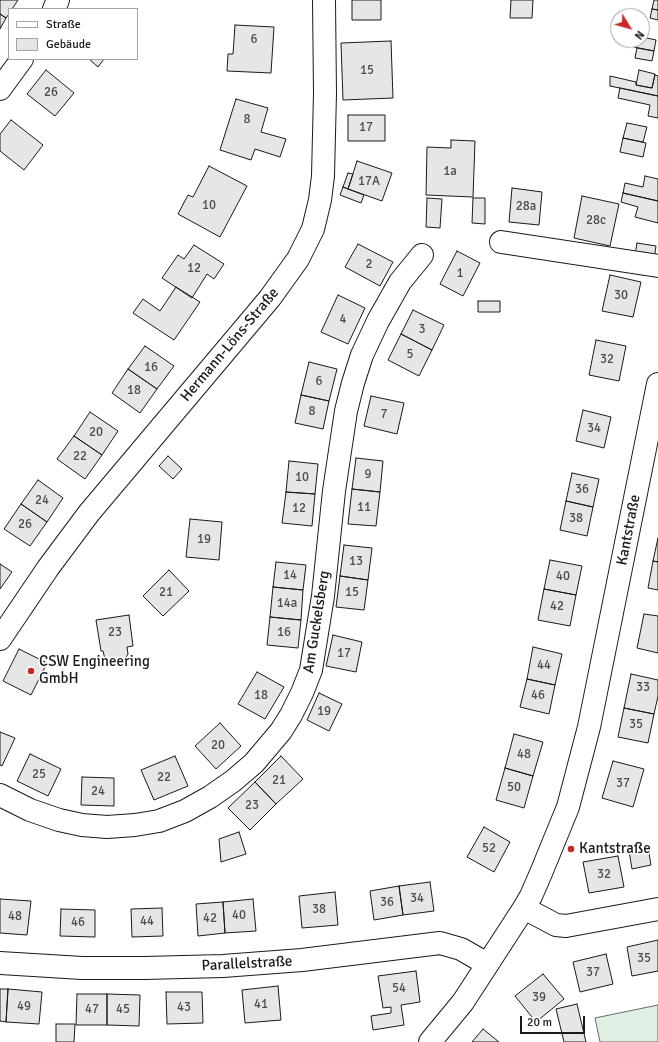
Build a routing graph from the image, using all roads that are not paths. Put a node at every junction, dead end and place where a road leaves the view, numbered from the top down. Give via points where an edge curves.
1 (324, 0) edge
2 (21, 60) edge
3 (0, 89) edge
4 (501, 242) dead end
5 (422, 255) dead end
6 (658, 266) edge
7 (658, 384) edge
8 (0, 639) edge
9 (0, 795) edge
10 (524, 908) junction
11 (658, 909) edge
12 (0, 964) edge
13 (487, 964) junction
14 (430, 1042) edge

1 - 8 street, Hermann-Löns-Straße via 323,176 313,229 298,259 270,298 89,513
2 - 3 street
4 - 6 street
5 - 9 street, Am Guckelsberg via 400,282 378,321 362,355 353,383 338,460 312,670 294,710 281,731 254,763 233,781 185,811 159,821 107,827 82,825 30,810
7 - 10 street, Kantstraße via 582,755 568,807
10 - 11 street via 556,925 566,926
10 - 13 street, Kantstraße
12 - 13 street, Parallelstraße via 82,968 223,966 302,960 440,943 461,948
13 - 14 street, Kantstraße via 463,1002

